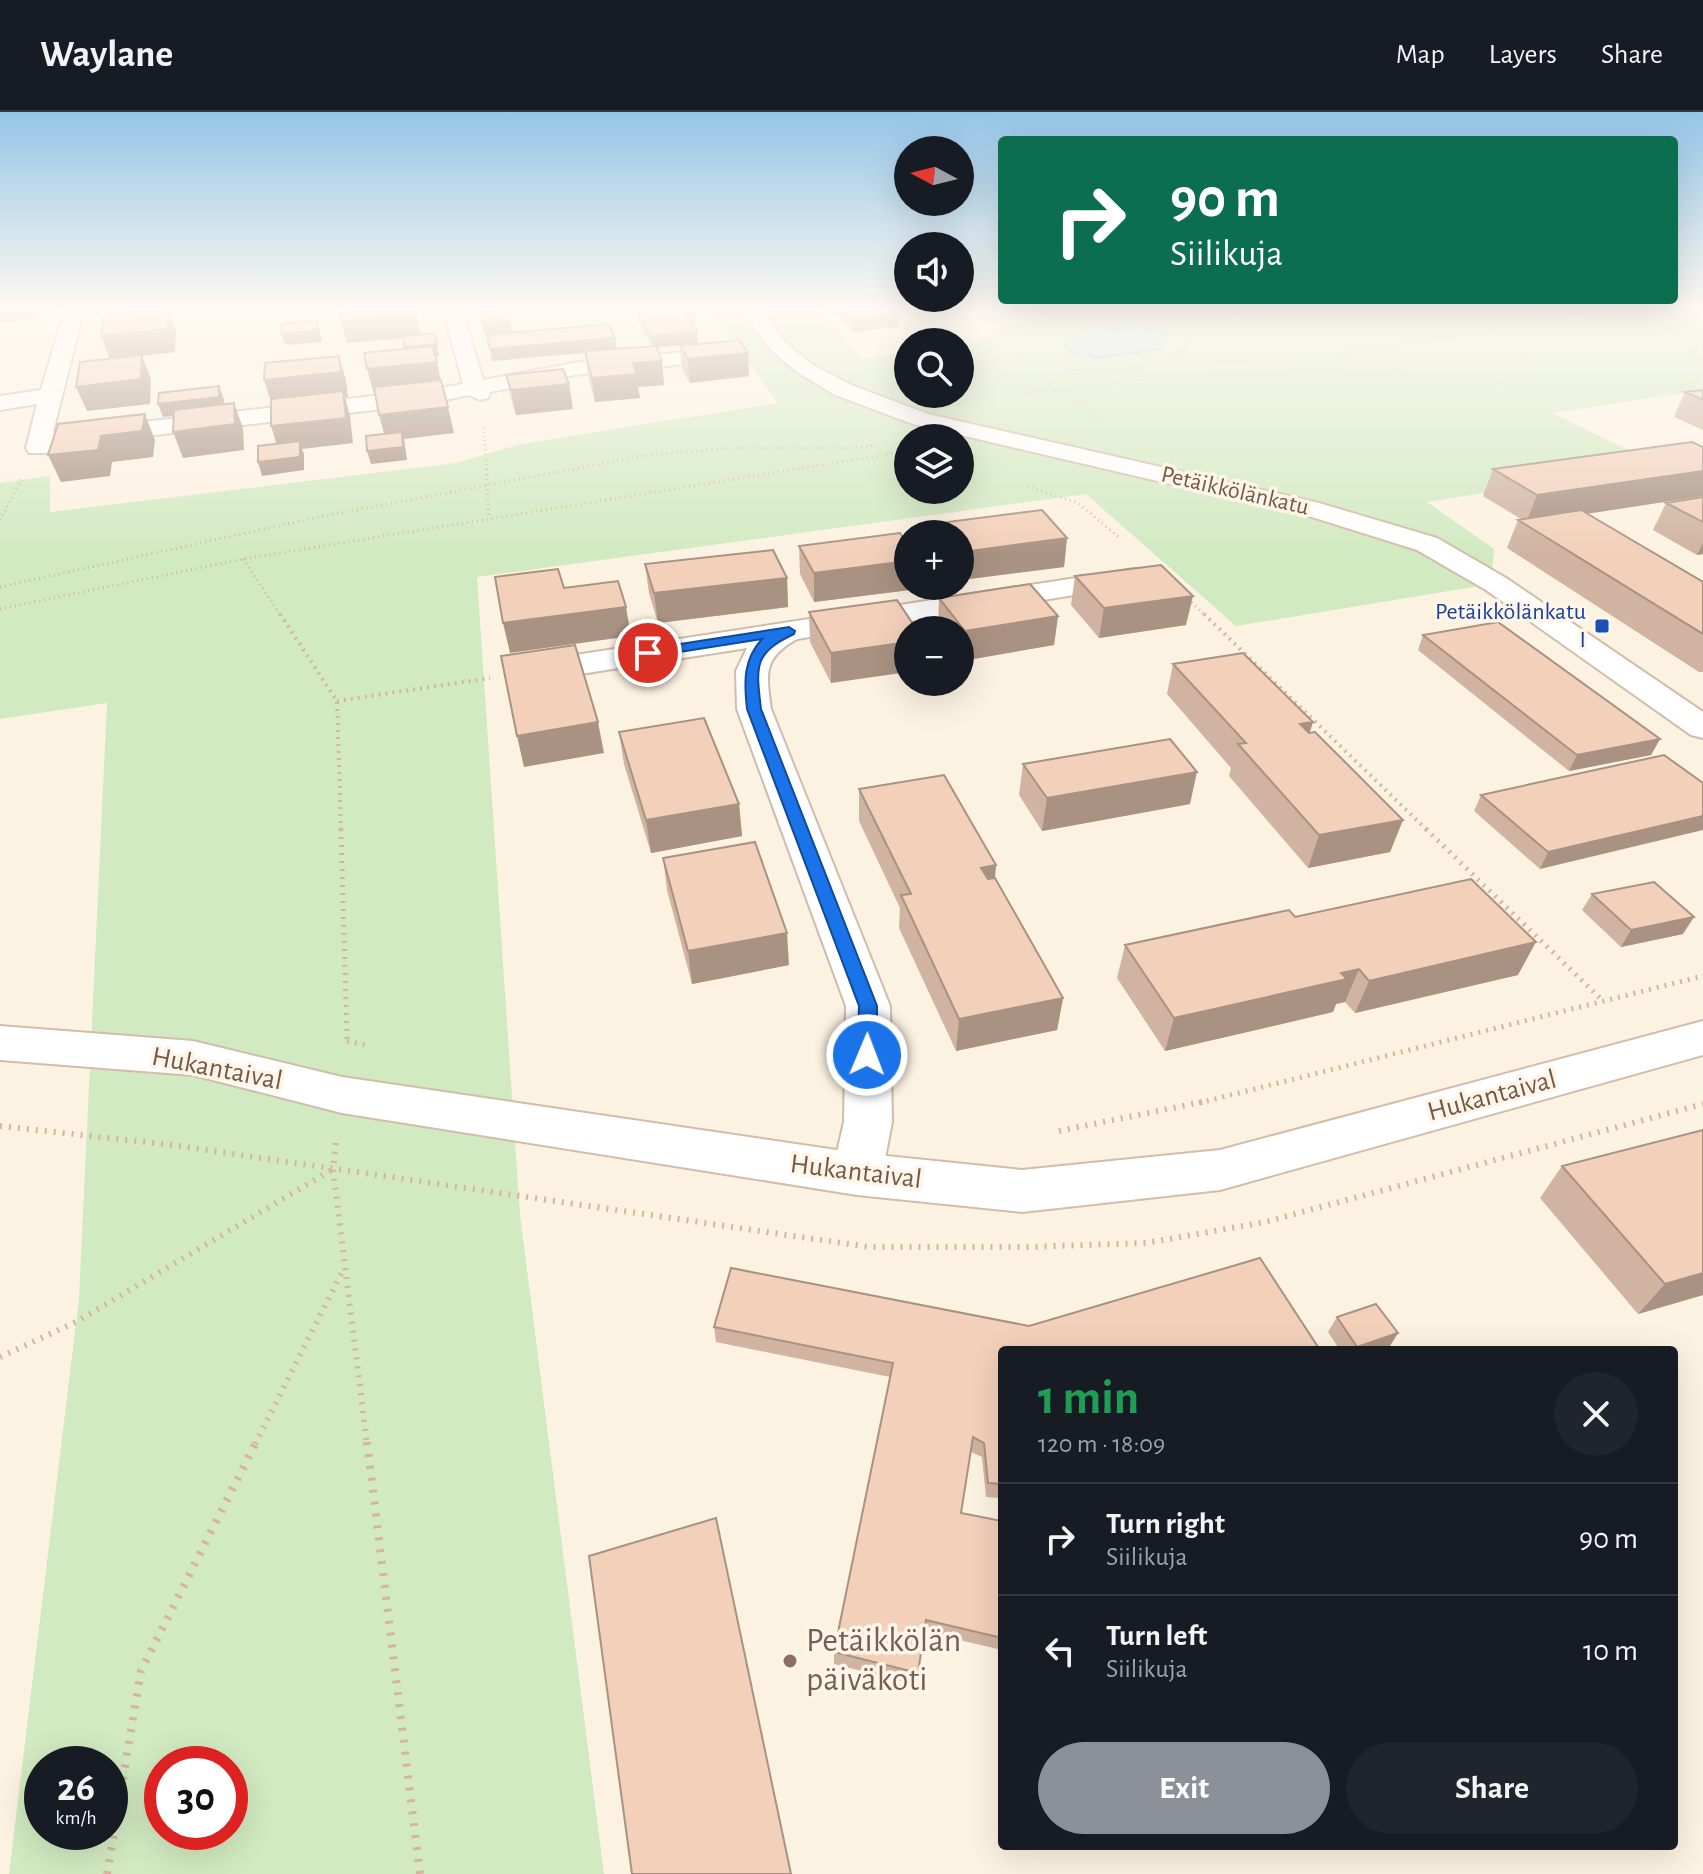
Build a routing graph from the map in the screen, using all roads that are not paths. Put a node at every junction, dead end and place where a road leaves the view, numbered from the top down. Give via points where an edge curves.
1 (53, 391) edge
2 (475, 391) edge
3 (846, 391) edge
4 (52, 395) junction
5 (0, 403) edge
6 (1162, 574) edge
7 (789, 631) junction
8 (536, 671) edge
9 (1703, 728) edge
10 (1703, 1038) edge
11 (0, 1043) edge
12 (857, 1174) junction

1 - 4 street
2 - 4 street via 39,444
3 - 9 street, Petäikkölänkatu via 921,419 1319,511 1427,544 1496,584
4 - 5 street
6 - 7 street
7 - 8 street
7 - 12 street via 766,642 756,655 751,681 754,709 868,1006 868,1122
10 - 12 street, Hukantaival via 1220,1170 1022,1191
11 - 12 street, Hukantaival via 193,1058 342,1095

